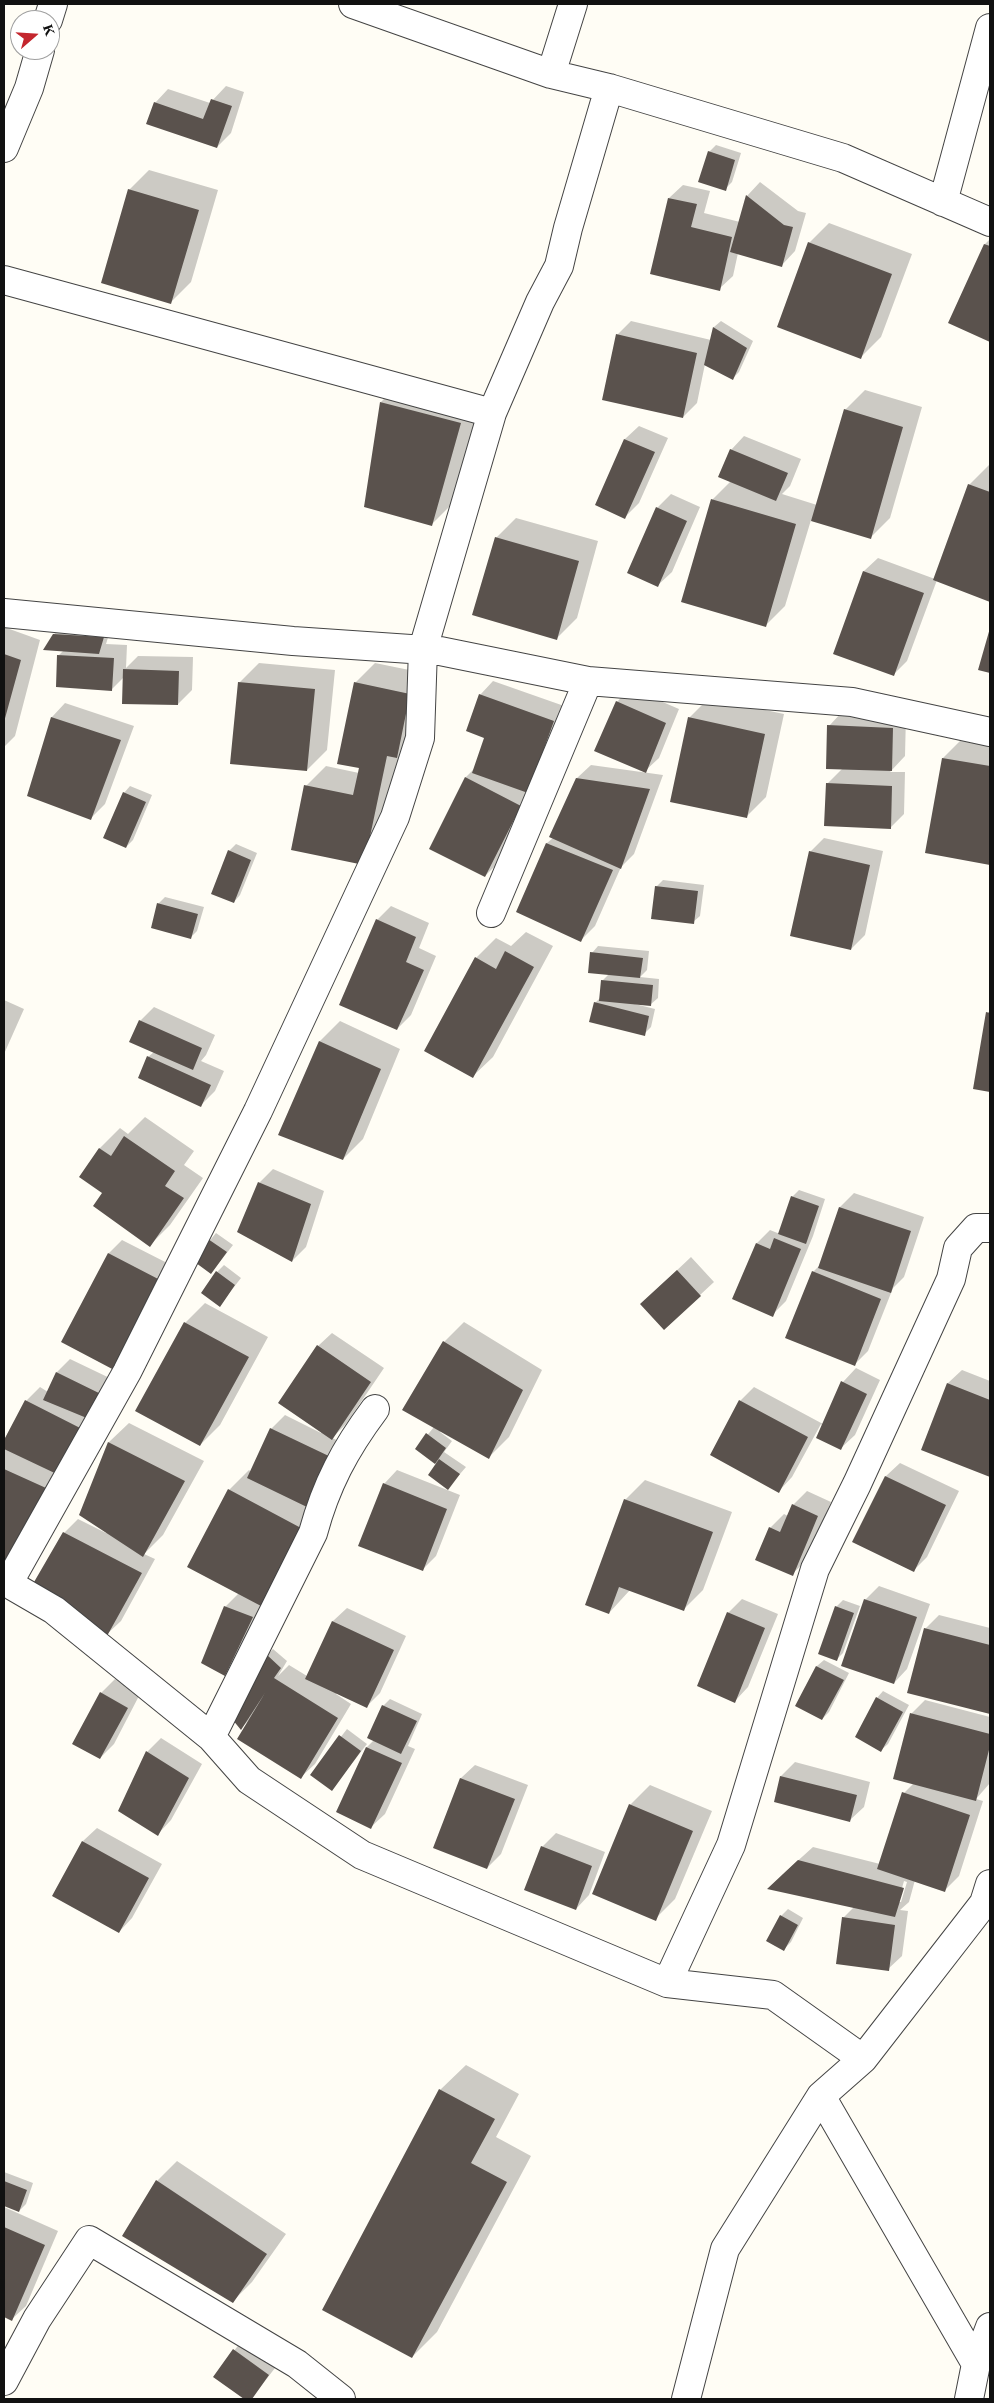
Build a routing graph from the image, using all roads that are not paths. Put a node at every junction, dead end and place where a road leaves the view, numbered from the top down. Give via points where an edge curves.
1 (353, 4) edge
2 (573, 4) edge
3 (990, 28) edge
4 (37, 60) edge
5 (551, 74) junction
6 (609, 88) junction
7 (4, 148) edge
8 (943, 202) junction
9 (990, 222) edge
10 (4, 280) edge
11 (492, 413) junction
12 (4, 613) edge
13 (423, 649) junction
14 (588, 682) junction
15 (990, 732) edge
16 (491, 914) dead end
17 (990, 1228) edge
18 (375, 1409) dead end
19 (6, 1583) edge
20 (212, 1737) junction
21 (990, 1884) edge
22 (667, 1984) junction
23 (863, 2059) junction
24 (821, 2096) junction
25 (990, 2326) edge
26 (976, 2364) junction
27 (4, 2381) edge
28 (341, 2399) edge
29 (686, 2399) edge
30 (969, 2399) edge

1 - 5 street
2 - 5 street
3 - 8 street
4 - 7 street
5 - 6 street
6 - 8 street via 843,158
6 - 11 street via 559,266
8 - 9 street
10 - 11 street
11 - 13 street
12 - 13 street via 293,641
13 - 14 street
13 - 19 street via 420,738 395,817 258,1111 127,1372
14 - 15 street via 852,702
14 - 16 street
17 - 22 street via 976,1228 958,1248 951,1278 815,1569 731,1845
18 - 20 street via 350,1442 322,1498 313,1533
19 - 20 street via 54,1610
20 - 22 street via 249,1780 362,1855
21 - 23 street via 984,1903
22 - 23 street via 773,1995
23 - 24 street
24 - 26 street
24 - 29 street via 725,2249
25 - 26 street
26 - 30 street
27 - 28 street via 37,2319 89,2240 297,2364

